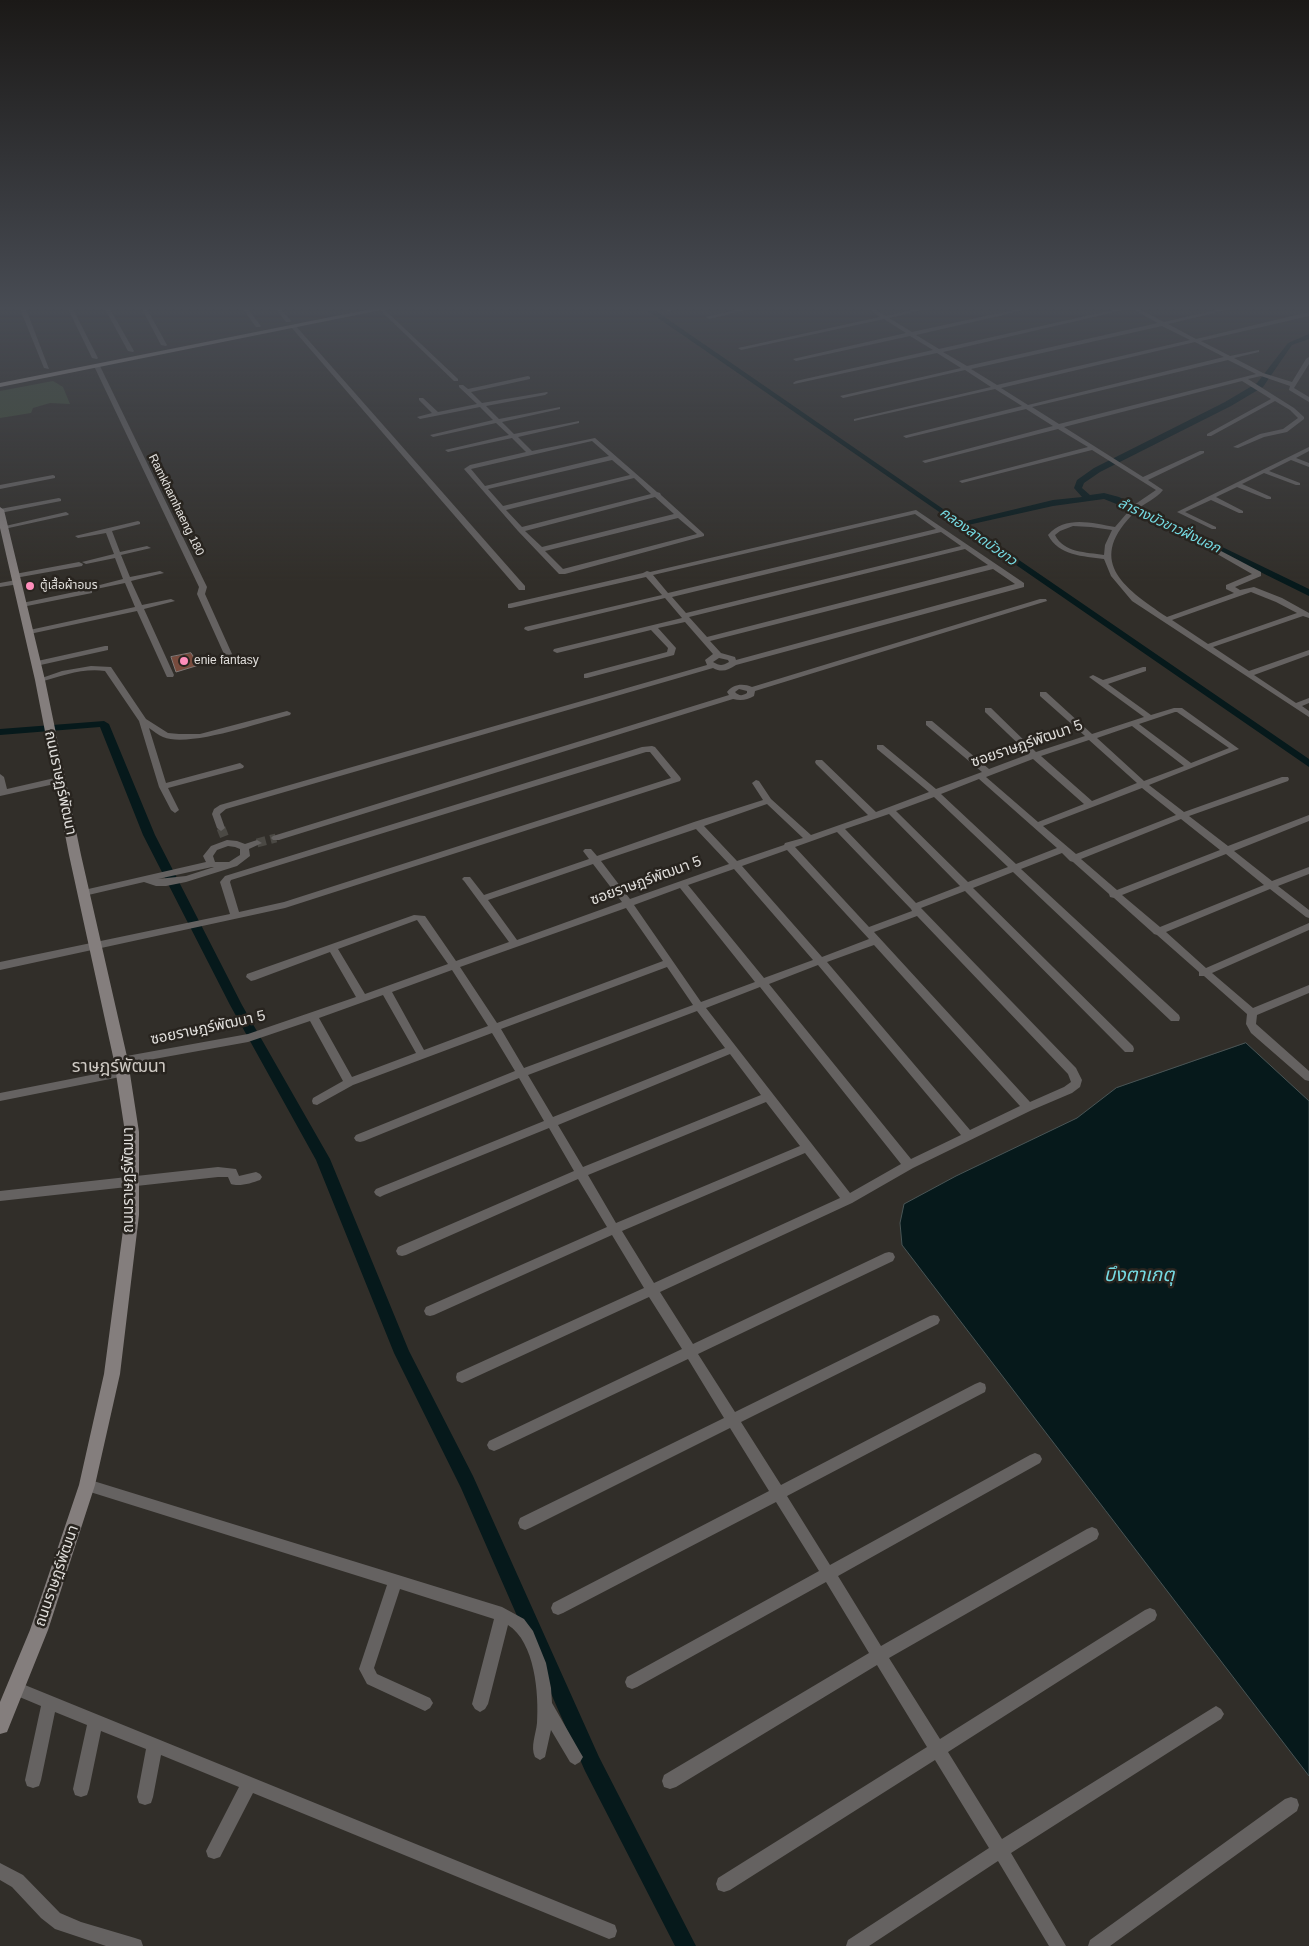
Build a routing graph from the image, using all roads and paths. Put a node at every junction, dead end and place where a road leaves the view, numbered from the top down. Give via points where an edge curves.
1 (114, 400) edge
2 (357, 400) edge
3 (421, 400) dead end
4 (477, 400) edge
5 (507, 400) edge
6 (942, 400) edge
7 (1016, 400) edge
8 (1061, 400) edge
9 (1164, 400) edge
10 (1273, 400) edge
11 (1279, 400) edge
12 (482, 405) junction
13 (558, 408) dead end
14 (1028, 408) junction
15 (437, 414) junction
16 (420, 417) dead end
17 (856, 420) dead end
18 (497, 421) junction
19 (577, 422) dead end
20 (1059, 427) junction
21 (433, 435) dead end
22 (1209, 435) dead end
23 (513, 436) junction
24 (906, 436) dead end
25 (1236, 447) dead end
26 (1093, 448) junction
27 (1309, 449) edge
28 (448, 450) dead end
29 (1202, 452) dead end
30 (531, 453) junction
31 (614, 457) junction
32 (1291, 458) junction
33 (925, 461) dead end
34 (1309, 465) edge
35 (1264, 471) junction
36 (636, 476) junction
37 (53, 478) dead end
38 (1144, 479) junction
39 (962, 481) dead end
40 (1239, 484) junction
41 (1298, 484) dead end
42 (0, 487) edge
43 (483, 488) junction
44 (658, 494) junction
45 (1211, 497) junction
46 (1269, 498) dead end
47 (59, 500) dead end
48 (501, 508) junction
49 (0, 511) edge
50 (1241, 512) dead end
51 (66, 514) dead end
52 (680, 515) junction
53 (138, 523) dead end
54 (4, 527) junction
55 (1214, 528) dead end
56 (1116, 529) junction
57 (108, 530) junction
58 (520, 530) junction
59 (942, 530) junction
60 (78, 536) dead end
61 (1182, 537) dead end
62 (966, 546) junction
63 (147, 548) dead end
64 (540, 550) junction
65 (118, 554) junction
66 (1106, 557) junction
67 (994, 566) junction
68 (160, 573) dead end
69 (647, 573) junction
70 (16, 579) junction
71 (127, 580) junction
72 (0, 585) edge
73 (522, 588) dead end
74 (1240, 593) junction
75 (665, 594) junction
76 (171, 601) dead end
77 (1043, 601) dead end
78 (22, 605) junction
79 (511, 606) dead end
80 (140, 608) junction
81 (1306, 614) edge
82 (686, 618) junction
83 (1167, 619) junction
84 (653, 628) junction
85 (528, 629) dead end
86 (28, 632) junction
87 (705, 640) junction
88 (1207, 647) junction
89 (105, 648) dead end
90 (557, 651) dead end
91 (1309, 652) edge
92 (228, 654) dead end
93 (718, 655) junction
94 (733, 663) junction
95 (36, 664) junction
96 (712, 666) junction
97 (1143, 669) dead end
98 (1248, 674) junction
99 (170, 675) dead end
100 (587, 676) dead end
101 (1092, 677) dead end
102 (40, 680) junction
103 (1102, 683) junction
104 (1043, 694) dead end
105 (1309, 700) edge
106 (1296, 706) junction
107 (988, 710) dead end
108 (286, 713) dead end
109 (1309, 715) edge
110 (1150, 718) junction
111 (143, 721) junction
112 (928, 723) dead end
113 (1134, 724) junction
114 (1089, 737) junction
115 (880, 747) dead end
116 (1035, 755) junction
117 (819, 762) dead end
118 (240, 766) dead end
119 (1190, 766) junction
120 (984, 775) junction
121 (0, 777) edge
122 (1285, 779) dead end
123 (59, 780) junction
124 (756, 783) dead end
125 (1144, 785) junction
126 (163, 788) junction
127 (2, 792) edge
128 (935, 793) junction
129 (768, 801) junction
130 (1090, 804) junction
131 (175, 810) dead end
132 (890, 810) junction
133 (874, 815) junction
134 (1183, 815) junction
135 (1309, 818) edge
136 (697, 824) junction
137 (1037, 825) junction
138 (221, 828) tunnel mouth
139 (838, 828) junction
140 (276, 838) tunnel mouth
141 (809, 838) junction
142 (257, 844) tunnel mouth
143 (788, 845) junction
144 (244, 848) junction
145 (1063, 849) junction
146 (1227, 851) junction
147 (591, 855) junction
148 (1074, 858) junction
149 (212, 864) junction
150 (736, 865) junction
151 (224, 867) junction
152 (1014, 867) junction
153 (1309, 870) edge
154 (189, 873) junction
155 (467, 878) dead end
156 (682, 884) junction
157 (967, 886) junction
158 (1273, 886) junction
159 (84, 893) junction
160 (1113, 894) junction
161 (482, 899) junction
162 (628, 903) junction
163 (917, 910) junction
164 (235, 915) junction
165 (1309, 915) edge
166 (1309, 926) edge
167 (868, 931) junction
168 (1157, 932) junction
169 (876, 940) junction
170 (515, 944) junction
171 (95, 945) junction
172 (332, 948) junction
173 (820, 962) junction
174 (668, 963) junction
175 (0, 966) edge
176 (455, 966) junction
177 (1203, 973) junction
178 (251, 976) dead end
179 (762, 983) junction
180 (1309, 989) edge
181 (386, 991) junction
182 (362, 999) junction
183 (699, 1006) junction
184 (1252, 1014) junction
185 (313, 1016) junction
186 (1175, 1018) dead end
187 (495, 1028) junction
188 (733, 1049) junction
189 (1129, 1050) dead end
190 (422, 1055) junction
191 (121, 1067) junction
192 (522, 1073) junction
193 (1309, 1077) edge
194 (349, 1082) junction
195 (769, 1096) junction
196 (0, 1097) edge
197 (317, 1101) dead end
198 (1028, 1106) junction
199 (552, 1122) junction
200 (968, 1136) junction
201 (360, 1138) dead end
202 (808, 1147) junction
203 (909, 1165) junction
204 (581, 1173) junction
205 (256, 1177) dead end
206 (132, 1181) junction
207 (380, 1192) dead end
208 (0, 1196) edge
209 (848, 1200) junction
210 (614, 1229) junction
211 (402, 1251) dead end
212 (889, 1257) dead end
213 (652, 1289) junction
214 (430, 1310) dead end
215 (934, 1320) dead end
216 (691, 1352) junction
217 (462, 1376) dead end
218 (980, 1388) dead end
219 (733, 1420) junction
220 (494, 1446) dead end
221 (1035, 1459) dead end
222 (87, 1485) junction
223 (778, 1493) junction
224 (525, 1522) dead end
225 (1092, 1534) dead end
226 (827, 1573) junction
227 (396, 1581) junction
228 (558, 1608) dead end
229 (502, 1614) junction
230 (1150, 1616) dead end
231 (879, 1655) junction
232 (632, 1682) dead end
233 (15, 1688) junction
234 (49, 1702) junction
235 (425, 1703) dead end
236 (480, 1704) dead end
237 (547, 1708) junction
238 (1216, 1714) dead end
239 (95, 1721) junction
240 (0, 1725) edge
241 (155, 1745) junction
242 (938, 1751) junction
243 (540, 1752) dead end
244 (575, 1757) dead end
245 (33, 1780) dead end
246 (670, 1781) dead end
247 (249, 1784) junction
248 (81, 1789) dead end
249 (145, 1797) dead end
250 (1290, 1804) dead end
251 (1000, 1850) junction
252 (214, 1851) dead end
253 (0, 1871) edge
254 (724, 1884) dead end
255 (608, 1931) dead end
256 (135, 1946) edge
257 (854, 1946) edge
258 (1058, 1946) edge
259 (1096, 1946) edge

1 - 92 street, Ramkhamhaeng 180 via 203,588 201,594
2 - 73 street
3 - 15 street
4 - 12 street
5 - 12 street
6 - 17 street
7 - 14 street
8 - 14 street
9 - 20 street
10 - 22 street
11 - 25 street via 1302,418 1284,431 1262,435
12 - 15 street
12 - 18 street
13 - 18 street
14 - 20 street
14 - 24 street
15 - 16 street
18 - 21 street
18 - 23 street
19 - 23 street
20 - 26 street
20 - 33 street
23 - 28 street
23 - 30 street
26 - 38 street
26 - 39 street
27 - 32 street
29 - 38 street
30 - 31 street via 593,439
30 - 43 street via 468,467 467,470
31 - 36 street
31 - 43 street
32 - 34 street
32 - 35 street
35 - 40 street
35 - 41 street
36 - 44 street
36 - 48 street
37 - 42 street
38 - 56 street via 1160,490 1136,507
40 - 45 street
40 - 46 street
43 - 48 street
44 - 52 street
44 - 58 street
45 - 50 street
45 - 55 street via 1180,512
47 - 49 street
48 - 58 street
49 - 54 street, ถนนราษฏร์พัฒนา
51 - 54 street
52 - 64 street
52 - 64 street via 702,535 562,572
53 - 57 street
54 - 70 street, ถนนราษฏร์พัฒนา
56 - 66 street via 1106,549
56 - 66 street via 1070,524 1056,528 1051,535 1053,542 1061,548
57 - 60 street
57 - 65 street
58 - 64 street
59 - 62 street
59 - 69 street via 913,512
59 - 75 street
61 - 74 street via 1200,542 1258,574 1229,587
62 - 67 street
62 - 82 street
63 - 65 street
65 - 70 street
65 - 71 street
66 - 83 street via 1119,585
67 - 87 street
67 - 94 street via 1021,585
68 - 71 street
69 - 75 street
69 - 79 street
70 - 72 street
70 - 78 street, ถนนราษฏร์พัฒนา
71 - 78 street
71 - 80 street
74 - 81 street via 1251,589
74 - 83 street
75 - 82 street
75 - 85 street
76 - 80 street
77 - 140 street via 751,690 738,687 731,692 733,696
78 - 86 street, ถนนราษฏร์พัฒนา
80 - 86 street
80 - 99 street
81 - 88 street
82 - 84 street
82 - 87 street
83 - 88 street
84 - 90 street
84 - 100 street via 672,648 671,653
86 - 95 street, ถนนราษฏร์พัฒนา
87 - 93 street
88 - 98 street
89 - 95 street
91 - 98 street
93 - 94 street via 732,658
93 - 96 street via 709,660
94 - 96 street via 726,668
95 - 102 street, ถนนราษฏร์พัฒนา
96 - 138 street via 223,807 216,814
97 - 103 street
98 - 106 street
101 - 103 street
102 - 111 street via 91,668 108,669
102 - 123 street, ถนนราษฏร์พัฒนา
103 - 110 street
104 - 114 street
105 - 106 street
106 - 109 street
107 - 116 street
108 - 111 street via 200,736 166,735
110 - 113 street, ซอยราษฎร์พัฒนา 5
110 - 119 street, ซอยราษฎร์พัฒนา 5 via 1176,709 1235,749
111 - 126 street
112 - 120 street
113 - 114 street, ซอยราษฎร์พัฒนา 5
113 - 119 street
114 - 116 street, ซอยราษฎร์พัฒนา 5
114 - 125 street
115 - 128 street
116 - 120 street, ซอยราษฎร์พัฒนา 5
116 - 130 street
117 - 133 street
118 - 126 street
119 - 125 street
120 - 128 street, ซอยราษฎร์พัฒนา 5
120 - 137 street
121 - 127 street
122 - 134 street
123 - 127 street
123 - 159 street, ถนนราษฏร์พัฒนา
124 - 129 street
125 - 130 street
125 - 134 street
126 - 131 street
128 - 132 street, ซอยราษฎร์พัฒนา 5
128 - 152 street
129 - 136 street
129 - 141 street
130 - 137 street
132 - 133 street, ซอยราษฎร์พัฒนา 5
132 - 157 street
133 - 139 street, ซอยราษฎร์พัฒนา 5
134 - 146 street
134 - 148 street
135 - 146 street
136 - 147 street
136 - 150 street
137 - 145 street
139 - 141 street, ซอยราษฎร์พัฒนา 5
139 - 163 street
141 - 143 street, ซอยราษฎร์พัฒนา 5
142 - 144 street
143 - 150 street, ซอยราษฎร์พัฒนา 5
143 - 167 street
144 - 149 street via 226,841 208,856
144 - 151 street via 245,856 241,860
145 - 148 street
145 - 152 street
146 - 158 street
146 - 160 street
147 - 161 street
147 - 162 street
148 - 160 street
149 - 151 street
149 - 154 street
150 - 156 street, ซอยราษฎร์พัฒนา 5
150 - 173 street
151 - 154 street via 203,875
152 - 157 street
152 - 186 street
153 - 158 street
154 - 159 street
155 - 161 street
156 - 162 street, ซอยราษฎร์พัฒนา 5
156 - 179 street
157 - 163 street
157 - 189 street
158 - 165 street
158 - 168 street
159 - 171 street, ถนนราษฏร์พัฒนา
160 - 168 street
161 - 170 street
162 - 170 street, ซอยราษฎร์พัฒนา 5
162 - 174 street
163 - 167 street
163 - 198 street via 1076,1075 1076,1084 1068,1090
164 - 164 street via 285,905 677,779 652,749 636,752 228,878 225,882
164 - 171 street
166 - 177 street
167 - 169 street
168 - 177 street
169 - 173 street
169 - 198 street
170 - 176 street, ซอยราษฎร์พัฒนา 5
171 - 175 street
171 - 191 street, ถนนราษฏร์พัฒนา
172 - 176 street via 421,917
172 - 178 street
172 - 182 street
173 - 179 street
173 - 200 street
174 - 183 street
174 - 187 street
176 - 181 street, ซอยราษฎร์พัฒนา 5
176 - 187 street
177 - 184 street
179 - 183 street
179 - 203 street
180 - 184 street
181 - 182 street, ซอยราษฎร์พัฒนา 5
181 - 190 street
182 - 185 street, ซอยราษฎร์พัฒนา 5
183 - 188 street
183 - 192 street
184 - 193 street via 1251,1024 1255,1030
185 - 191 street, ซอยราษฎร์พัฒนา 5 via 248,1038
185 - 194 street
187 - 190 street
187 - 192 street
188 - 195 street
188 - 199 street
190 - 194 street
191 - 196 street, ซอยราษฎร์พัฒนา 5
191 - 206 street, ถนนราษฏร์พัฒนา via 132,1132
192 - 199 street
192 - 201 street
194 - 197 street
195 - 202 street
195 - 204 street
198 - 200 street
199 - 204 street
199 - 207 street
200 - 203 street
202 - 209 street
202 - 210 street
203 - 209 street
204 - 210 street
204 - 211 street
205 - 206 street via 235,1181 234,1173 230,1171
206 - 208 street
206 - 222 street, ถนนราษฏร์พัฒนา via 132,1215 112,1374
209 - 213 street
210 - 213 street
210 - 214 street
212 - 216 street
213 - 216 street
213 - 217 street
215 - 219 street
216 - 219 street
216 - 220 street
218 - 223 street
219 - 223 street
219 - 224 street
221 - 226 street
222 - 227 street
222 - 233 street, ถนนราษฏร์พัฒนา via 47,1607
223 - 226 street
223 - 228 street
225 - 231 street
226 - 231 street
226 - 232 street
227 - 229 street
227 - 235 street via 366,1669 372,1680
229 - 236 street
229 - 237 street via 518,1623 528,1637 541,1667
230 - 242 street
231 - 242 street
231 - 246 street
233 - 234 street
233 - 240 street, ถนนราษฏร์พัฒนา
234 - 239 street
234 - 245 street
237 - 243 street
237 - 244 street
238 - 251 street
239 - 241 street
239 - 248 street
241 - 247 street
241 - 249 street
242 - 251 street
242 - 254 street
247 - 252 street
247 - 255 street
250 - 259 street
251 - 257 street
251 - 258 street
253 - 256 street via 25,1886 56,1920

